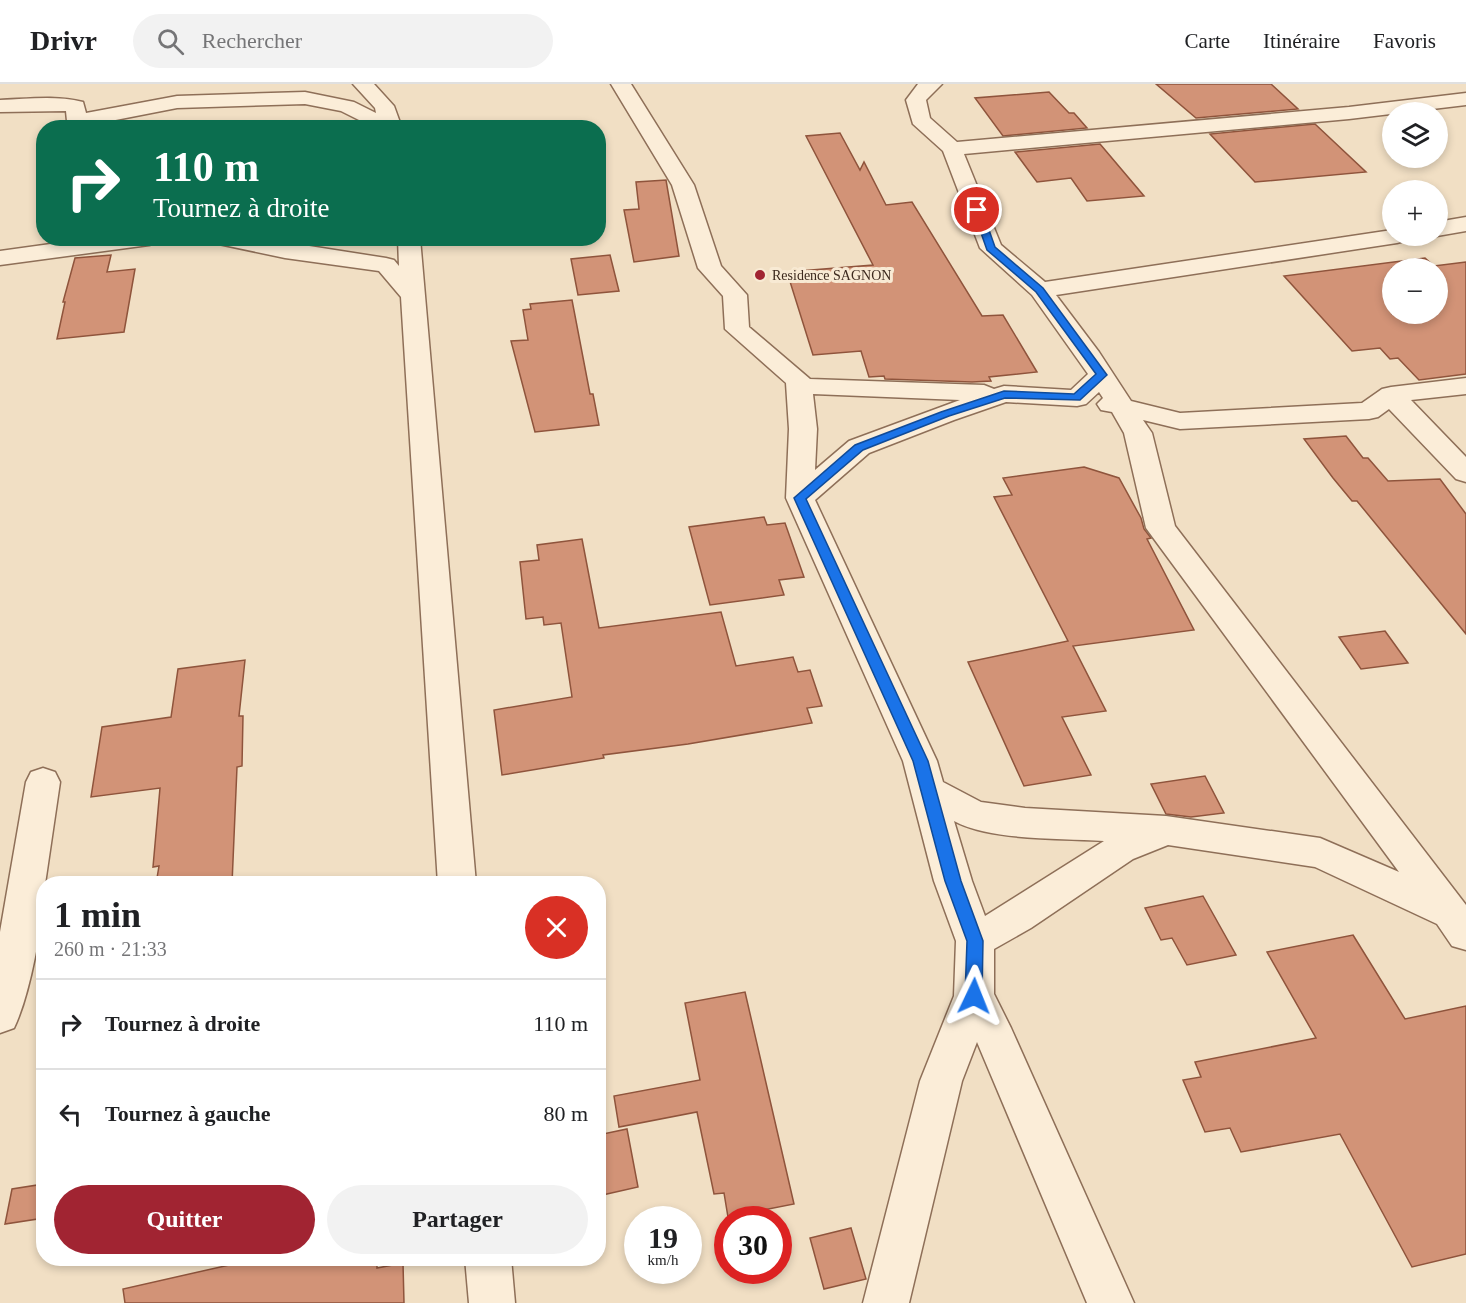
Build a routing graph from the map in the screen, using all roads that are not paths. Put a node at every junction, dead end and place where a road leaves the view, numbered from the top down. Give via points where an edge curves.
1 (363, 84) edge
2 (621, 84) edge
3 (932, 84) edge
4 (910, 92) edge
5 (1466, 99) edge
6 (0, 106) edge
7 (78, 120) edge
8 (97, 120) edge
9 (377, 120) edge
10 (389, 120) edge
11 (952, 149) junction
12 (1466, 224) edge
13 (1448, 227) edge
14 (1382, 238) edge
15 (89, 246) edge
16 (264, 246) edge
17 (410, 246) edge
18 (0, 258) edge
19 (1040, 290) junction
20 (413, 296) junction
21 (1102, 375) junction
22 (800, 386) junction
23 (1466, 386) edge
24 (1004, 394) junction
25 (1391, 395) junction
26 (1077, 398) junction
27 (1122, 407) junction
28 (1466, 473) edge
29 (800, 498) junction
30 (43, 782) dead end
31 (928, 790) junction
32 (1166, 830) junction
33 (456, 876) edge
34 (1459, 924) edge
35 (975, 941) junction
36 (974, 996) junction
37 (0, 1015) edge
38 (489, 1266) edge
39 (492, 1303) edge
40 (886, 1303) edge
41 (1111, 1303) edge

1 - 10 street via 384,106
2 - 22 street via 683,185 710,268 735,295 736,329 799,381
3 - 4 street
4 - 11 street via 920,120
5 - 11 street
6 - 7 street via 76,106
8 - 9 street via 177,102 305,98 347,106
11 - 19 street via 991,248
12 - 13 street
14 - 19 street
15 - 18 street
16 - 20 street via 386,265
17 - 20 street
19 - 21 street
20 - 33 street
21 - 26 street
21 - 27 street
22 - 24 street
22 - 29 street
23 - 25 street
24 - 26 street
24 - 29 street via 859,447
25 - 27 street via 1369,411 1180,421
25 - 28 street
26 - 27 street
27 - 34 street via 1138,433 1161,528
29 - 31 street via 921,761
30 - 37 street via 18,939
31 - 32 street via 975,815 1025,822
31 - 35 street via 953,881
32 - 34 street via 1320,853
32 - 35 street via 1120,849
35 - 36 street
36 - 40 street via 941,1081
36 - 41 street
38 - 39 street

